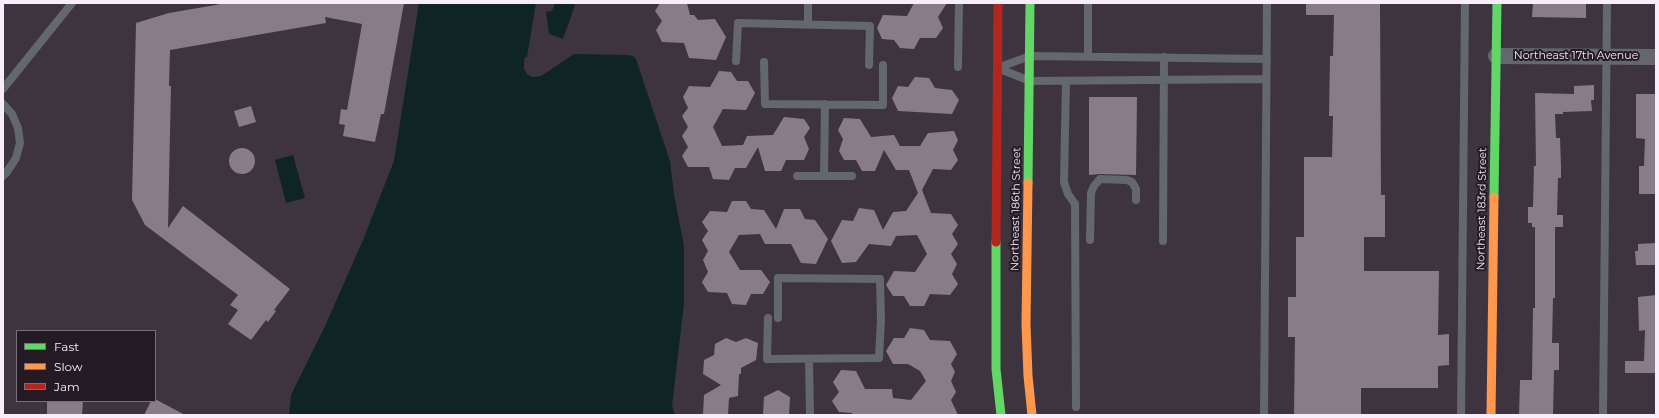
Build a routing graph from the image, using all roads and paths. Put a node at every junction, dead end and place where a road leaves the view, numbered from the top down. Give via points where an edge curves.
1 (72, 3) edge
2 (808, 3) edge
3 (959, 3) edge
4 (998, 3) edge
5 (1030, 3) edge
6 (1088, 3) edge
7 (1267, 3) edge
8 (1465, 3) edge
9 (1497, 3) edge
10 (1607, 3) edge
11 (808, 24) junction
12 (1030, 56) junction
13 (1088, 56) junction
14 (1496, 56) junction
15 (1606, 56) junction
16 (1164, 57) junction
17 (1656, 57) edge
18 (1267, 59) junction
19 (736, 61) dead end
20 (764, 62) dead end
21 (869, 65) dead end
22 (883, 65) dead end
23 (958, 67) dead end
24 (997, 68) junction
25 (1266, 79) junction
26 (1164, 80) junction
27 (1030, 81) junction
28 (1066, 81) junction
29 (3, 89) edge
30 (3, 104) edge
31 (825, 104) junction
32 (3, 176) edge
33 (797, 176) dead end
34 (824, 176) junction
35 (852, 176) dead end
36 (1136, 200) dead end
37 (1090, 240) dead end
38 (1163, 241) dead end
39 (768, 318) dead end
40 (778, 318) dead end
41 (809, 359) junction
42 (998, 392) junction
43 (1076, 407) dead end
44 (1010, 411) dead end
45 (810, 415) edge
46 (1000, 415) edge
47 (1032, 415) edge
48 (1264, 415) edge
49 (1461, 415) edge
50 (1491, 415) edge
51 (1603, 415) edge

1 - 29 lane
2 - 11 lane
3 - 23 lane
4 - 24 main road, Northeast 186th Street
5 - 12 main road, Northeast 186th Street
6 - 13 lane
7 - 18 lane
8 - 49 lane
9 - 14 main road, Northeast 183rd Street
10 - 15 lane
11 - 19 lane via 738,23
11 - 21 lane via 870,26
12 - 13 lane
12 - 24 lane
12 - 27 main road, Northeast 186th Street
13 - 16 lane
14 - 15 street, Northeast 17th Avenue
14 - 50 main road, Northeast 183rd Street
15 - 17 street, Northeast 17th Avenue
15 - 51 lane
16 - 18 lane
16 - 26 lane
18 - 25 lane
20 - 31 lane via 765,104
22 - 31 lane via 883,105
24 - 27 lane
24 - 42 main road, Northeast 186th Street via 995,345
25 - 26 lane
25 - 48 lane
26 - 28 lane
26 - 38 lane
27 - 28 lane
27 - 47 main road, Northeast 186th Street via 1026,324
28 - 43 lane via 1064,182 1075,204
30 - 32 lane via 12,114 18,128 20,143 16,158
31 - 34 lane
33 - 34 lane
34 - 35 lane
36 - 37 lane via 1136,189 1132,182 1100,180 1091,193
39 - 41 lane via 767,359
40 - 41 lane via 778,278 880,279 879,358
41 - 45 lane
42 - 44 main road
42 - 46 main road, Northeast 186th Street

